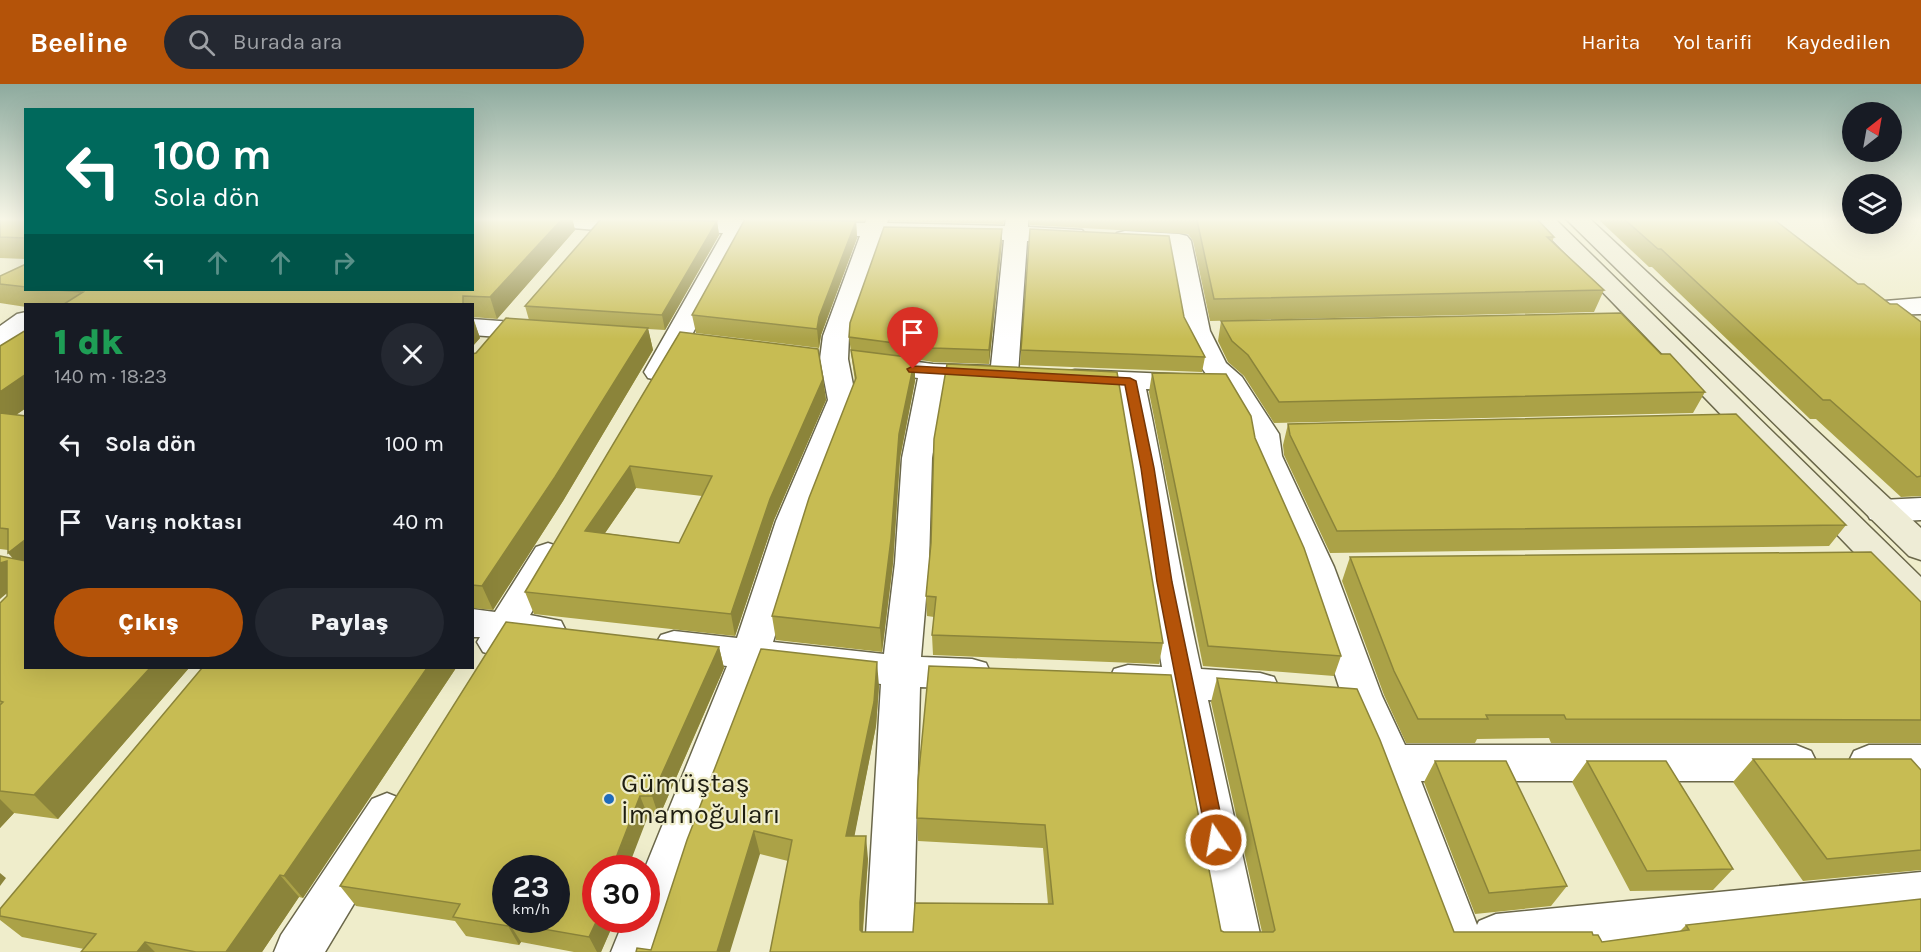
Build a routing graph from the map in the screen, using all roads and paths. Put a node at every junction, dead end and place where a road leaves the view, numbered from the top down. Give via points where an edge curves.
1 (724, 259) edge
2 (864, 259) edge
3 (1019, 259) edge
4 (1186, 259) edge
5 (1581, 259) edge
6 (1618, 259) edge
7 (1873, 300) edge
8 (1916, 317) edge
9 (515, 320) junction
10 (1608, 322) edge
11 (1643, 322) junction
12 (474, 327) edge
13 (564, 333) edge
14 (642, 339) edge
15 (687, 343) junction
16 (486, 353) edge
17 (823, 358) junction
18 (933, 372) junction
19 (1027, 375) junction
20 (1130, 381) junction
21 (1232, 383) junction
22 (646, 392) edge
23 (1747, 423) junction
24 (1711, 424) edge
25 (1921, 509) edge
26 (1882, 511) junction
27 (560, 535) edge
28 (1921, 548) edge
29 (1885, 561) junction
30 (1838, 562) edge
31 (1317, 567) junction
32 (1352, 567) edge
33 (1921, 599) edge
34 (489, 625) edge
35 (587, 636) edge
36 (646, 642) edge
37 (751, 654) junction
38 (901, 671) junction
39 (1007, 675) edge
40 (474, 676) edge
41 (1090, 678) edge
42 (1184, 682) junction
43 (1327, 693) junction
44 (1393, 764) junction
45 (1914, 771) edge
46 (405, 784) edge
47 (1921, 894) edge
48 (1462, 946) edge
49 (298, 952) edge
50 (635, 952) edge
51 (889, 952) edge
52 (1240, 952) edge

1 - 15 street
2 - 17 street via 836,336
3 - 19 street
4 - 21 street via 1209,331 1213,363
5 - 11 main road
6 - 26 main road
7 - 8 street
9 - 12 street
9 - 13 street
9 - 16 street
10 - 11 street
11 - 23 main road
14 - 15 street
15 - 22 street
17 - 18 street
17 - 37 street via 842,400 793,521
18 - 19 street
18 - 38 street via 916,458 912,563
19 - 20 street
20 - 21 street
20 - 42 street
21 - 31 street via 1275,434 1268,456
23 - 24 street
23 - 29 main road
25 - 26 street
26 - 28 main road
27 - 34 street
29 - 30 street
29 - 33 main road
31 - 32 street
31 - 43 street
34 - 35 street
34 - 40 street
36 - 37 street
37 - 38 street
37 - 50 street
38 - 39 street
38 - 51 street
41 - 42 street
42 - 43 street
42 - 52 street
43 - 44 street
44 - 45 street
44 - 48 street
46 - 49 street
47 - 48 street

